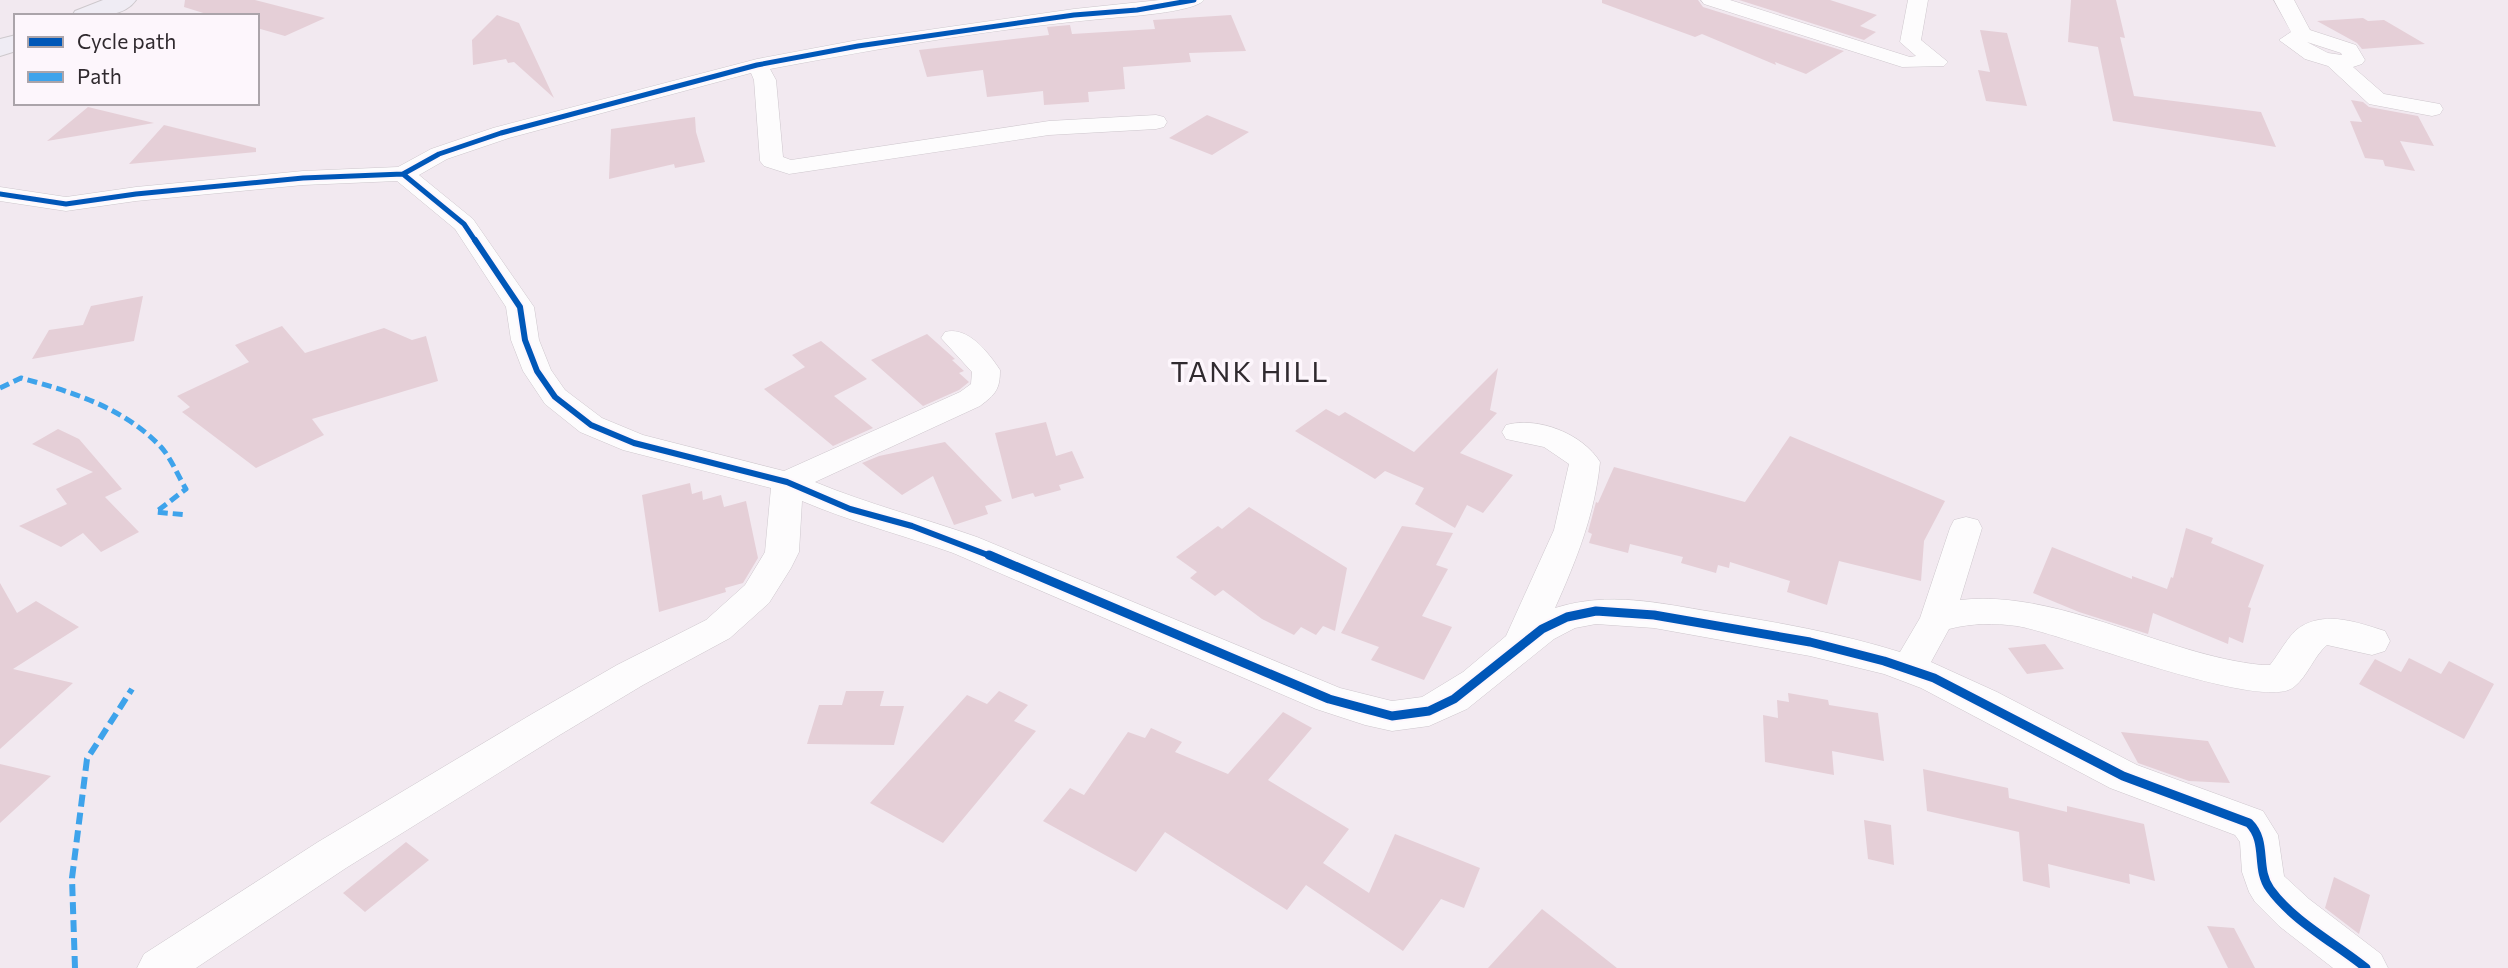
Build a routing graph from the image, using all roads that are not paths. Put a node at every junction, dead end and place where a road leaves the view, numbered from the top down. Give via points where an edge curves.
1 (1194, 0) edge
2 (1711, 0) edge
3 (1918, 0) edge
4 (2284, 0) edge
5 (116, 1) edge
6 (88, 14) edge
7 (757, 65) junction
8 (2432, 109) dead end
9 (1156, 122) dead end
10 (402, 174) junction
11 (0, 194) edge
12 (66, 204) junction
13 (0, 211) edge
14 (955, 338) dead end
15 (1517, 432) dead end
16 (787, 482) junction
17 (1966, 528) dead end
18 (1937, 620) junction
19 (2372, 641) dead end
20 (1521, 642) junction
21 (1909, 669) junction
22 (159, 968) edge
23 (2366, 968) edge

1 - 7 street via 882,42
2 - 3 street via 1909,63 1937,62 1910,42
4 - 8 street via 2302,34 2289,40 2336,63 2377,99
5 - 6 main road
7 - 9 street via 765,80 772,162 789,167 1049,128
7 - 10 street via 501,133 439,154
10 - 12 street via 303,178
10 - 16 street via 464,225 496,268 520,307 525,340 537,371 555,397 591,425 634,443
11 - 12 street
12 - 13 street
14 - 16 street via 986,370 985,388 970,399
15 - 20 street via 1558,439 1585,462 1582,488 1550,582
16 - 20 street via 850,509 976,550 1329,699 1375,713 1400,716 1436,710 1483,678
16 - 22 street via 782,552 757,594 718,629 545,725
17 - 18 street
18 - 19 street via 1973,610 2011,611 2262,680 2281,678 2314,634 2328,631
18 - 21 street
20 - 21 street via 1567,616 1625,611 1768,634
21 - 23 street via 2012,716 2106,768 2249,823 2259,834 2264,879 2275,895

